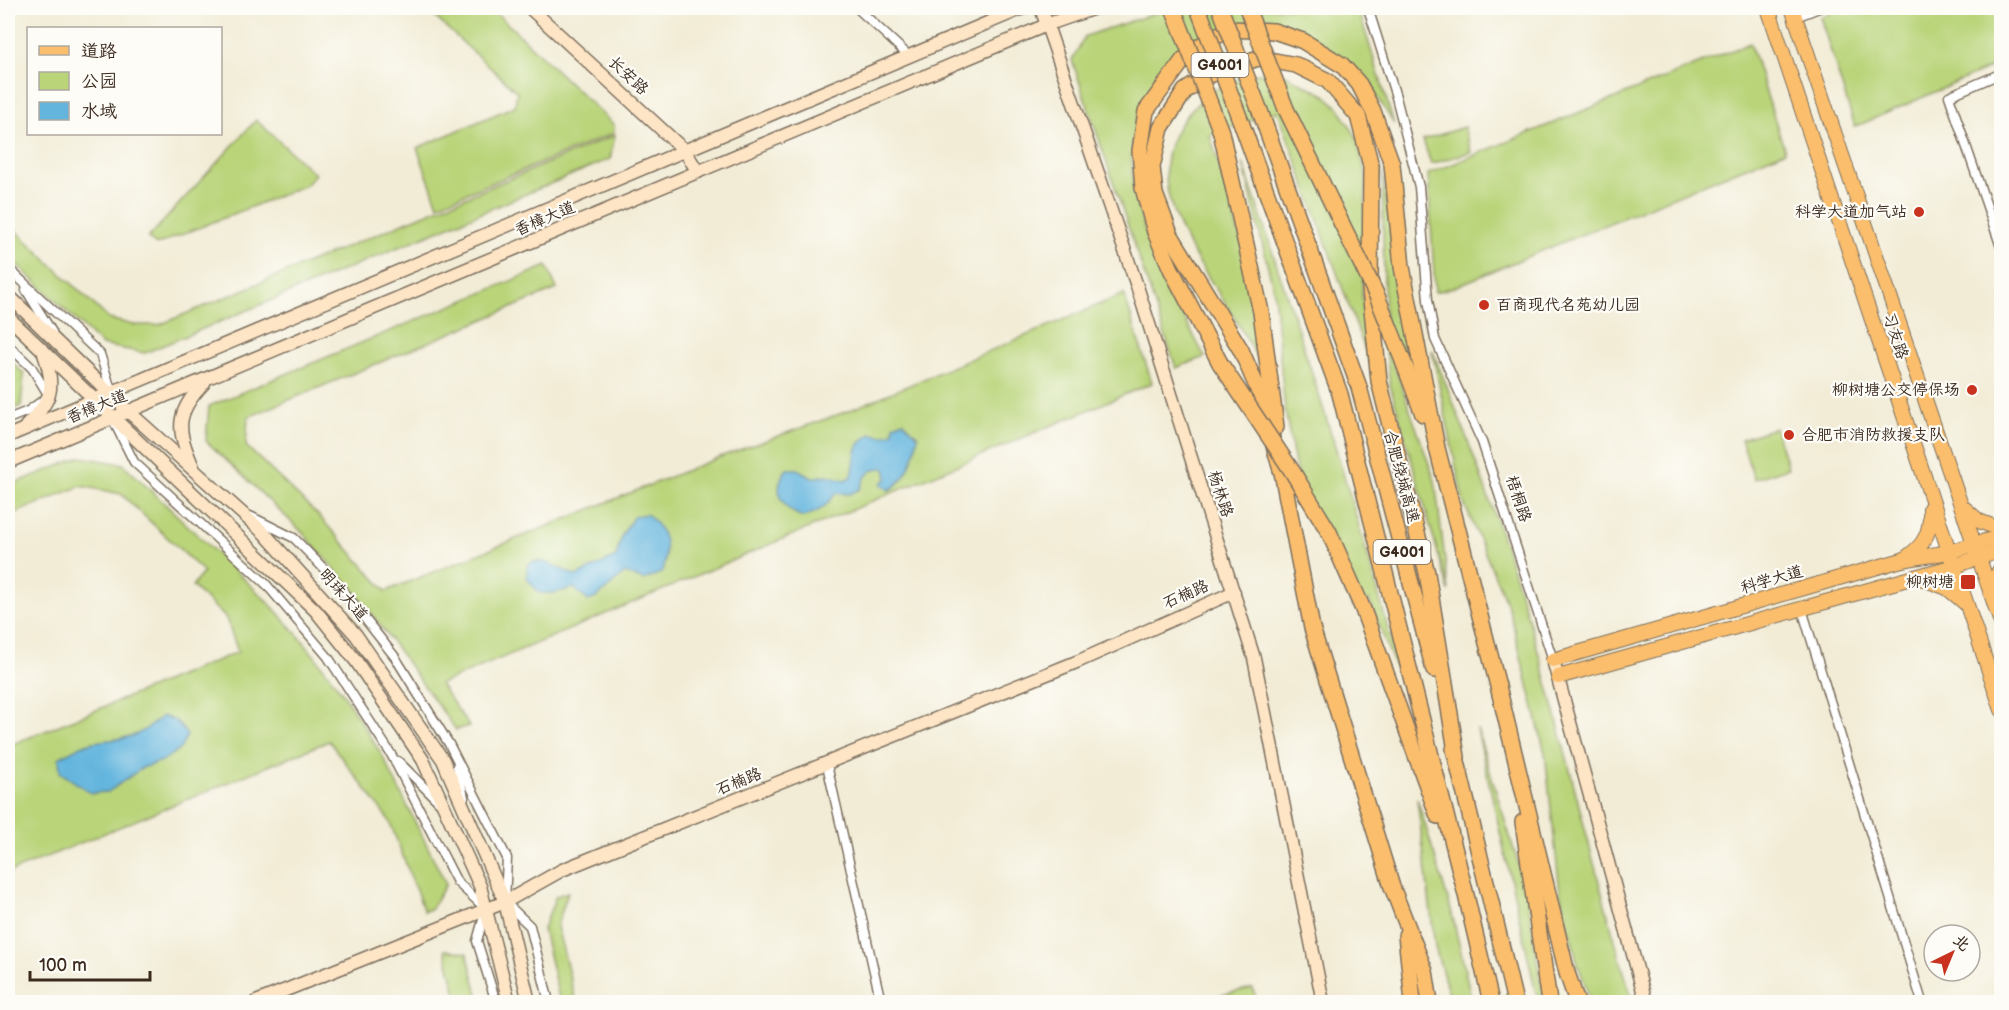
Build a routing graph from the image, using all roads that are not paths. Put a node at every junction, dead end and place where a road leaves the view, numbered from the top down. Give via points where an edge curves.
1 (530, 8) edge
2 (857, 8) edge
3 (1023, 8) edge
4 (1041, 8) edge
5 (1095, 8) edge
6 (1173, 8) edge
7 (1198, 8) edge
8 (1220, 8) edge
9 (1247, 8) edge
10 (1368, 8) edge
11 (1768, 8) edge
12 (1820, 8) edge
13 (1794, 12) edge
14 (1048, 24) junction
15 (909, 56) junction
16 (2001, 73) edge
17 (685, 151) junction
18 (698, 172) junction
19 (2001, 249) edge
20 (8, 268) edge
21 (19, 280) junction
22 (8, 295) edge
23 (8, 317) edge
24 (59, 343) junction
25 (8, 345) edge
26 (42, 350) junction
27 (210, 378) junction
28 (112, 394) junction
29 (49, 396) junction
30 (95, 401) junction
31 (129, 412) junction
32 (8, 419) edge
33 (113, 419) junction
34 (21, 431) junction
35 (8, 436) edge
36 (1437, 448) junction
37 (8, 462) edge
38 (1281, 470) junction
39 (194, 471) junction
40 (1929, 491) junction
41 (1961, 505) junction
42 (239, 510) junction
43 (2001, 530) edge
44 (2001, 536) edge
45 (1974, 544) junction
46 (2001, 550) edge
47 (1949, 552) junction
48 (1979, 558) junction
49 (1902, 560) junction
50 (1954, 566) junction
51 (2001, 566) edge
52 (1916, 577) junction
53 (1234, 592) junction
54 (1993, 600) junction
55 (1966, 604) junction
56 (1802, 609) junction
57 (2001, 626) edge
58 (1553, 660) junction
59 (1558, 677) junction
60 (2001, 710) edge
61 (391, 754) junction
62 (454, 754) junction
63 (1457, 758) junction
64 (827, 765) junction
65 (1520, 782) junction
66 (444, 807) junction
67 (469, 821) junction
68 (1466, 895) junction
69 (505, 902) junction
70 (486, 909) junction
71 (1403, 915) junction
72 (1425, 971) junction
73 (530, 1000) edge
74 (256, 1002) edge
75 (505, 1002) edge
76 (549, 1002) edge
77 (881, 1002) edge
78 (1323, 1002) edge
79 (1413, 1002) edge
80 (1430, 1002) edge
81 (1438, 1002) edge
82 (1491, 1002) edge
83 (1515, 1002) edge
84 (1549, 1002) edge
85 (1577, 1002) edge
86 (1646, 1002) edge
87 (1922, 1002) edge

1 - 17 main road, 长安路
2 - 15 street
3 - 15 main road, 香樟大道
4 - 14 main road, 杨林路
5 - 14 main road, 香樟大道
6 - 38 highway, bridge via 1221,132 1261,312
7 - 68 highway, G4001, bridge via 1340,394
8 - 63 highway, 合肥绕城高速 / G4001, bridge via 1359,387
9 - 36 highway, bridge via 1286,109 1377,296
10 - 58 street, 梧桐路 via 1419,187 1435,339 1482,442
11 - 40 main road, 习友路
12 - 13 street
13 - 41 main road, 习友路
14 - 18 main road, 香樟大道
14 - 53 main road, 杨林路 via 1137,286
15 - 17 main road, 香樟大道
16 - 19 street via 1949,96
17 - 18 main road, 长安路
17 - 28 main road, 香樟大道
18 - 27 main road, 香樟大道
20 - 21 street
21 - 24 street
21 - 28 street via 100,354
22 - 24 main road, 明珠大道
23 - 26 main road, 明珠大道
24 - 28 main road, 明珠大道
25 - 29 street via 32,368
26 - 29 main road via 52,377
26 - 30 main road, 明珠大道
27 - 31 main road, 香樟大道
27 - 39 main road via 182,413 180,437
28 - 30 main road, 香樟大道
28 - 31 main road, 明珠大道
29 - 32 street
29 - 34 main road
30 - 33 main road, 明珠大道
30 - 34 main road, 香樟大道
31 - 33 main road, 香樟大道
31 - 39 main road, 明珠大道
33 - 37 main road, 香樟大道
33 - 61 street via 134,462 266,584 328,657
33 - 66 main road, 明珠大道 via 316,611 356,661 423,760
34 - 35 main road, 香樟大道
36 - 65 highway
36 - 68 highway, bridge via 1402,267 1392,164 1359,84 1342,65 1304,41 1274,31 1230,29 1207,41 1184,59 1146,111 1140,151 1143,188 1155,232 1220,363 1329,532 1362,607
38 - 63 highway via 1249,368 1170,234 1155,194 1152,167 1161,128 1185,91 1209,75 1258,58 1296,65 1328,81 1358,116 1371,166 1370,290 1378,381 1427,573
38 - 71 highway via 1312,628
39 - 42 main road, 明珠大道
40 - 47 main road, 习友路
40 - 49 main road via 1931,524 1926,541
41 - 43 main road via 1979,521
41 - 45 main road, 习友路
42 - 62 street via 294,538 332,577 395,657
42 - 67 main road, 明珠大道 via 356,635 443,760
44 - 45 main road, 科学大道
45 - 47 main road, 科学大道
45 - 48 main road, 习友路
46 - 48 main road
47 - 49 main road, 科学大道
47 - 50 main road, 习友路
48 - 50 main road
48 - 54 main road, 习友路
49 - 58 main road, 科学大道
50 - 52 main road
50 - 55 main road, 习友路
51 - 54 main road
52 - 55 main road via 1947,588
52 - 56 main road
53 - 64 main road, 石楠路
53 - 78 main road, 杨林路 via 1254,658
54 - 57 main road, 习友路
55 - 60 main road, 习友路
56 - 59 main road
56 - 87 street
58 - 59 main road, 梧桐路
59 - 86 main road, 梧桐路
61 - 66 street
61 - 70 street via 457,882
62 - 67 street
62 - 69 street via 507,858
63 - 83 highway, 合肥绕城高速 / G4001
64 - 69 main road, 石楠路 via 562,870
64 - 77 street
65 - 84 highway via 1524,841
65 - 85 highway
66 - 70 main road, 明珠大道 via 480,886
67 - 69 main road, 明珠大道
68 - 82 highway, G4001
69 - 70 main road, 石楠路
69 - 73 main road, 明珠大道
69 - 76 street via 530,926
70 - 74 main road, 石楠路
70 - 75 main road, 明珠大道
71 - 72 highway
71 - 79 highway
72 - 80 highway
72 - 81 highway

